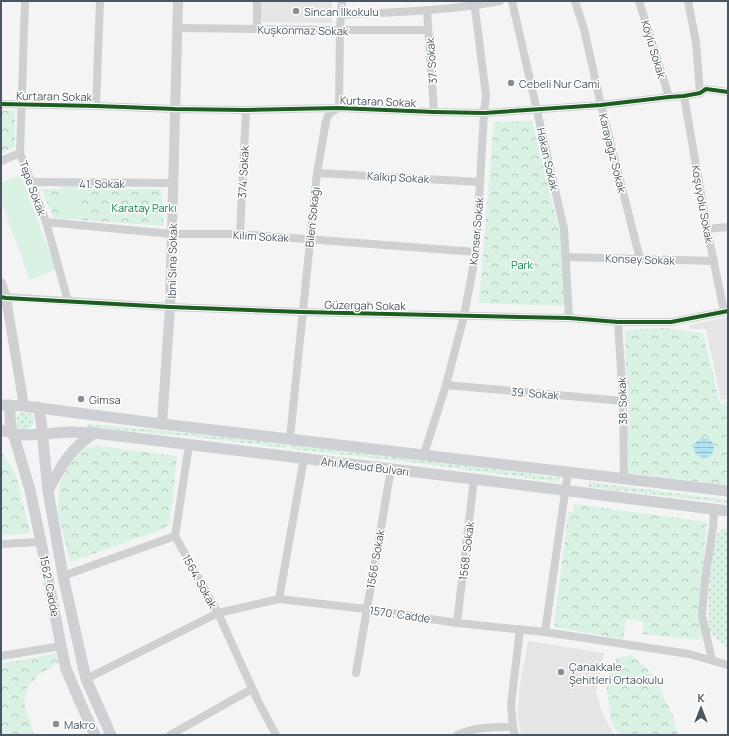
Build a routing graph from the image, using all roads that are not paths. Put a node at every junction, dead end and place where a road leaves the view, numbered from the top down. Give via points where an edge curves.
1 (25, 1) edge
2 (100, 1) edge
3 (178, 1) edge
4 (257, 1) edge
5 (342, 1) edge
6 (500, 1) edge
7 (512, 1) edge
8 (575, 1) edge
9 (639, 1) edge
10 (688, 1) edge
11 (474, 3) edge
12 (427, 10) junction
13 (340, 15) junction
14 (177, 28) junction
15 (257, 29) junction
16 (340, 30) junction
17 (428, 30) junction
18 (728, 92) edge
19 (700, 93) junction
20 (684, 96) junction
21 (669, 97) junction
22 (1, 104) edge
23 (21, 104) junction
24 (601, 105) junction
25 (96, 106) junction
26 (338, 108) junction
27 (175, 109) junction
28 (246, 110) junction
29 (536, 110) junction
30 (434, 112) junction
31 (484, 113) junction
32 (20, 152) junction
33 (1, 161) edge
34 (317, 172) junction
35 (31, 182) junction
36 (480, 182) junction
37 (174, 183) junction
38 (46, 222) junction
39 (728, 227) edge
40 (707, 229) junction
41 (172, 234) junction
42 (240, 234) junction
43 (310, 239) junction
44 (476, 252) junction
45 (566, 257) junction
46 (640, 259) junction
47 (714, 261) junction
48 (1, 283) edge
49 (4, 297) edge
50 (68, 301) junction
51 (170, 307) junction
52 (726, 311) edge
53 (302, 312) junction
54 (464, 316) junction
55 (570, 318) junction
56 (618, 322) junction
57 (446, 385) junction
58 (623, 401) junction
59 (6, 405) edge
60 (24, 406) junction
61 (38, 407) junction
62 (162, 424) junction
63 (1, 430) edge
64 (94, 433) junction
65 (13, 434) junction
66 (42, 434) junction
67 (290, 438) junction
68 (189, 445) junction
69 (424, 454) junction
70 (304, 458) junction
71 (391, 469) junction
72 (568, 472) junction
73 (474, 479) junction
74 (624, 479) junction
75 (566, 490) junction
76 (48, 491) junction
77 (728, 491) edge
78 (714, 510) junction
79 (728, 511) edge
80 (175, 536) junction
81 (41, 542) junction
82 (1, 544) edge
83 (63, 576) junction
84 (279, 599) junction
85 (366, 609) junction
86 (218, 613) junction
87 (457, 622) junction
88 (520, 629) junction
89 (545, 632) junction
90 (61, 646) junction
91 (1, 656) edge
92 (712, 660) junction
93 (728, 665) edge
94 (356, 673) dead end
95 (86, 679) junction
96 (252, 689) junction
97 (514, 731) edge
98 (96, 735) edge
99 (111, 735) edge
100 (170, 735) edge
101 (276, 735) edge
102 (457, 735) edge

1 - 23 street, Tepe Sokak
2 - 25 street
3 - 14 street, İbni Sina Sokak
4 - 15 street
5 - 13 street
6 - 11 street
7 - 29 street, Hakan Sokak
8 - 24 street, Karayağız Sokak via 584,28
9 - 21 street, Köylü Sokak
10 - 19 street via 696,42
11 - 12 street
11 - 31 street, Konser Sokak via 486,95
12 - 13 street
12 - 17 street, 37. Sokak
13 - 16 street
14 - 15 street, Kuşkonmaz Sokak
14 - 27 street, İbni Sina Sokak
15 - 16 street, Kuşkonmaz Sokak
16 - 17 street, Kuşkonmaz Sokak
16 - 26 street
17 - 30 street, 37. Sokak
18 - 19 street, Kurtaran Sokak via 706,89
19 - 20 street, Kurtaran Sokak
20 - 21 street, Kurtaran Sokak
20 - 40 street, Koşuyolu Sokak
21 - 24 street, Kurtaran Sokak
22 - 23 street, Kurtaran Sokak
23 - 25 street, Kurtaran Sokak
23 - 32 street, Tepe Sokak
24 - 29 street, Kurtaran Sokak
24 - 46 street, Karayağız Sokak
25 - 27 street, Kurtaran Sokak
26 - 28 street, Kurtaran Sokak
26 - 30 street, Kurtaran Sokak
26 - 34 street, Bilen Sokağı via 329,114 326,121
27 - 28 street, Kurtaran Sokak
27 - 37 street, İbni Sina Sokak
28 - 42 street, 374. Sokak
29 - 31 street, Kurtaran Sokak
29 - 45 street, Hakan Sokak via 564,229
30 - 31 street, Kurtaran Sokak
31 - 36 street, Konser Sokak
32 - 33 street
32 - 35 street, Tepe Sokak
34 - 36 street, Kalkıp Sokak
34 - 43 street, Bilen Sokağı
35 - 37 street, 41. Sokak
35 - 38 street, Tepe Sokak
36 - 44 street, Konser Sokak
37 - 41 street, İbni Sina Sokak
38 - 41 street, Kilim Sokak
38 - 50 street, Tepe Sokak
39 - 40 street
40 - 47 street, Koşuyolu Sokak
41 - 42 street, Kilim Sokak
41 - 51 street, İbni Sina Sokak
42 - 43 street, Kilim Sokak
43 - 44 street, Kilim Sokak
43 - 53 street, Bilen Sokağı
44 - 54 street, Konser Sokak
45 - 46 street, Konsey Sokak
45 - 55 street, Hakan Sokak
46 - 47 street, Konsey Sokak
47 - 52 street, Koşuyolu Sokak
48 - 49 street
49 - 50 street, Güzergah Sokak
49 - 60 street
50 - 51 street, Güzergah Sokak
51 - 53 street, Güzergah Sokak
51 - 62 street, İbni Sina Sokak
52 - 56 street, Güzergah Sokak via 671,322
53 - 54 street, Güzergah Sokak
53 - 67 street, Bilen Sokağı
54 - 55 street, Güzergah Sokak
54 - 57 street, Konser Sokak
55 - 56 street, Güzergah Sokak
56 - 58 street, 38. Sokak
57 - 58 street, 39. Sokak
57 - 69 street, Konser Sokak
58 - 74 street, 38. Sokak
59 - 60 main road, Ahi Mesud Bulvarı
59 - 65 main road, 1562. Cadde
60 - 61 main road, Ahi Mesud Bulvarı
61 - 62 main road, Ahi Mesud Bulvarı
61 - 66 main road, 1562. Cadde
62 - 67 main road, Ahi Mesud Bulvarı
63 - 65 main road, Ahi Mesud Bulvarı
64 - 66 main road, Ahi Mesud Bulvarı
64 - 68 main road, Ahi Mesud Bulvarı
64 - 76 main road via 72,452
65 - 66 main road, Ahi Mesud Bulvarı
65 - 81 main road, 1562. Cadde via 30,490
66 - 76 main road, 1562. Cadde
67 - 69 main road, Ahi Mesud Bulvarı
68 - 70 main road, Ahi Mesud Bulvarı
68 - 80 street
69 - 72 main road, Ahi Mesud Bulvarı
70 - 71 main road, Ahi Mesud Bulvarı
70 - 84 street
71 - 73 main road, Ahi Mesud Bulvarı
71 - 85 street, 1566. Sokak
72 - 74 main road, Ahi Mesud Bulvarı
72 - 75 street
73 - 75 main road, Ahi Mesud Bulvarı
73 - 87 street, 1568. Sokak
74 - 77 main road, Ahi Mesud Bulvarı
75 - 78 main road, Ahi Mesud Bulvarı
75 - 89 street
76 - 83 main road, 1562. Cadde
78 - 79 main road, Ahi Mesud Bulvarı
78 - 92 street via 702,616
80 - 83 street
80 - 86 street, 1564. Sokak
81 - 82 street
81 - 90 main road, 1562. Cadde
83 - 95 main road, 1562. Cadde
84 - 85 street, 1570. Cadde
84 - 86 street, 1570. Cadde
85 - 87 street, 1570. Cadde
85 - 94 street, 1566. Sokak
86 - 95 street, 1570. Cadde
86 - 96 street, 1564. Sokak
87 - 88 street, 1570. Cadde
88 - 89 street, 1570. Cadde
88 - 97 street via 511,705
89 - 92 street, 1570. Cadde via 690,654
90 - 91 street
90 - 98 main road, 1562. Cadde via 66,669
92 - 93 street, 1570. Cadde
95 - 99 main road, 1562. Cadde
96 - 100 street
96 - 101 street, 1564. Sokak
97 - 102 street via 490,727

